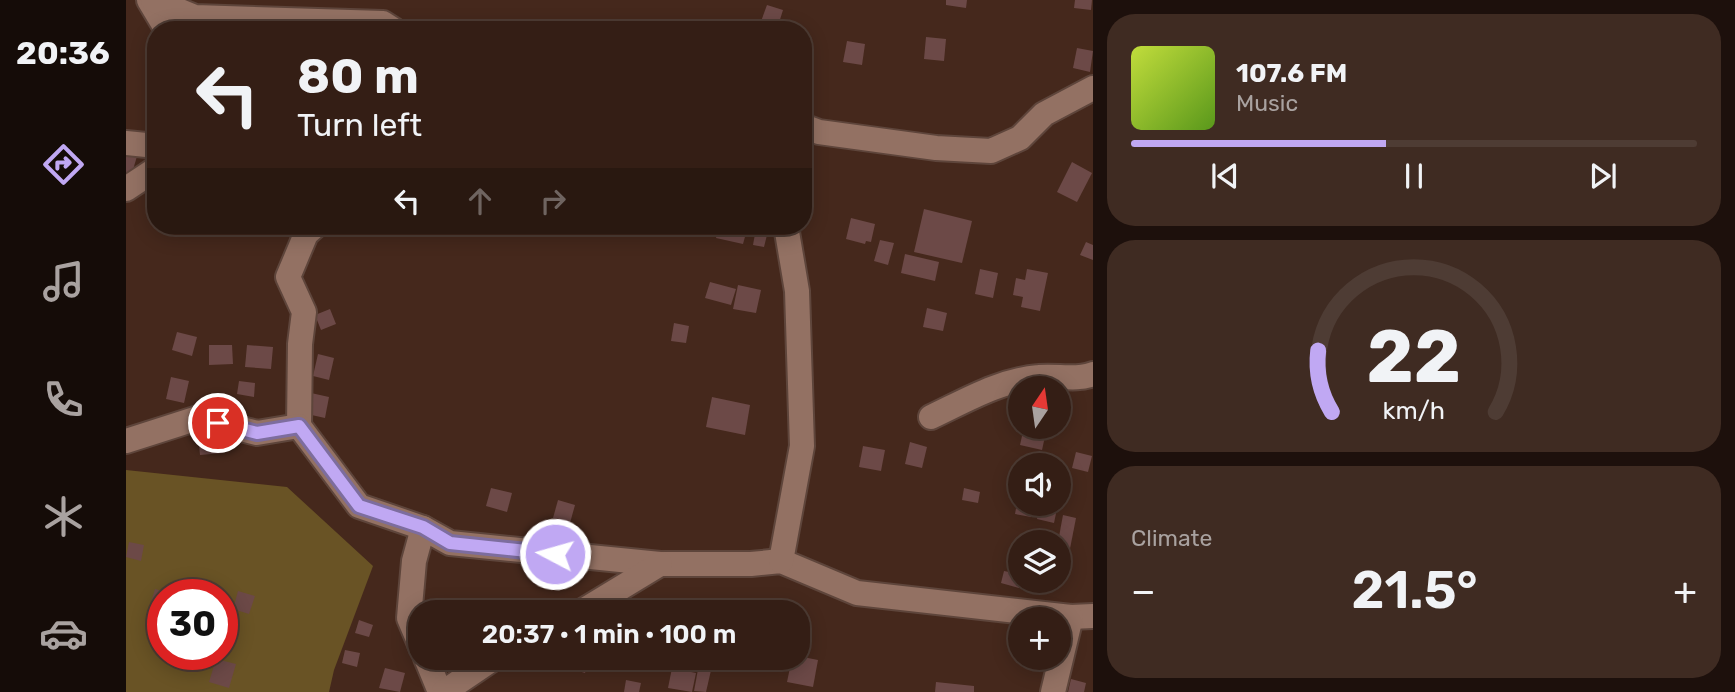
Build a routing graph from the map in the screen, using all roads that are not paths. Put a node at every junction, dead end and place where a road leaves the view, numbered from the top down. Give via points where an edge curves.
1 (136, 0) edge
2 (151, 0) edge
3 (126, 2) edge
4 (162, 21) edge
5 (320, 21) edge
6 (1093, 88) edge
7 (812, 129) edge
8 (126, 143) edge
9 (147, 145) edge
10 (147, 175) edge
11 (126, 189) edge
12 (306, 235) edge
13 (788, 235) edge
14 (1093, 374) edge
15 (931, 417) dead end
16 (299, 426) junction
17 (126, 440) edge
18 (423, 527) junction
19 (782, 561) junction
20 (660, 564) junction
21 (411, 600) edge
22 (601, 600) edge
23 (1082, 617) edge
24 (432, 670) edge
25 (476, 670) edge
26 (442, 692) edge
27 (1053, 692) edge

1 - 3 street
2 - 4 street
2 - 5 street via 195,17
6 - 7 street via 1044,114 1020,138 991,151 936,148
8 - 9 street
10 - 11 street
12 - 16 street via 288,277 304,312
13 - 19 street via 797,291 803,446
14 - 15 street via 1037,377 986,390
16 - 17 street via 257,433 198,418
16 - 18 street via 359,506
18 - 20 street via 450,543
18 - 21 street
19 - 20 street
19 - 23 street via 856,593
20 - 22 street
23 - 27 street
24 - 26 street
25 - 26 street

